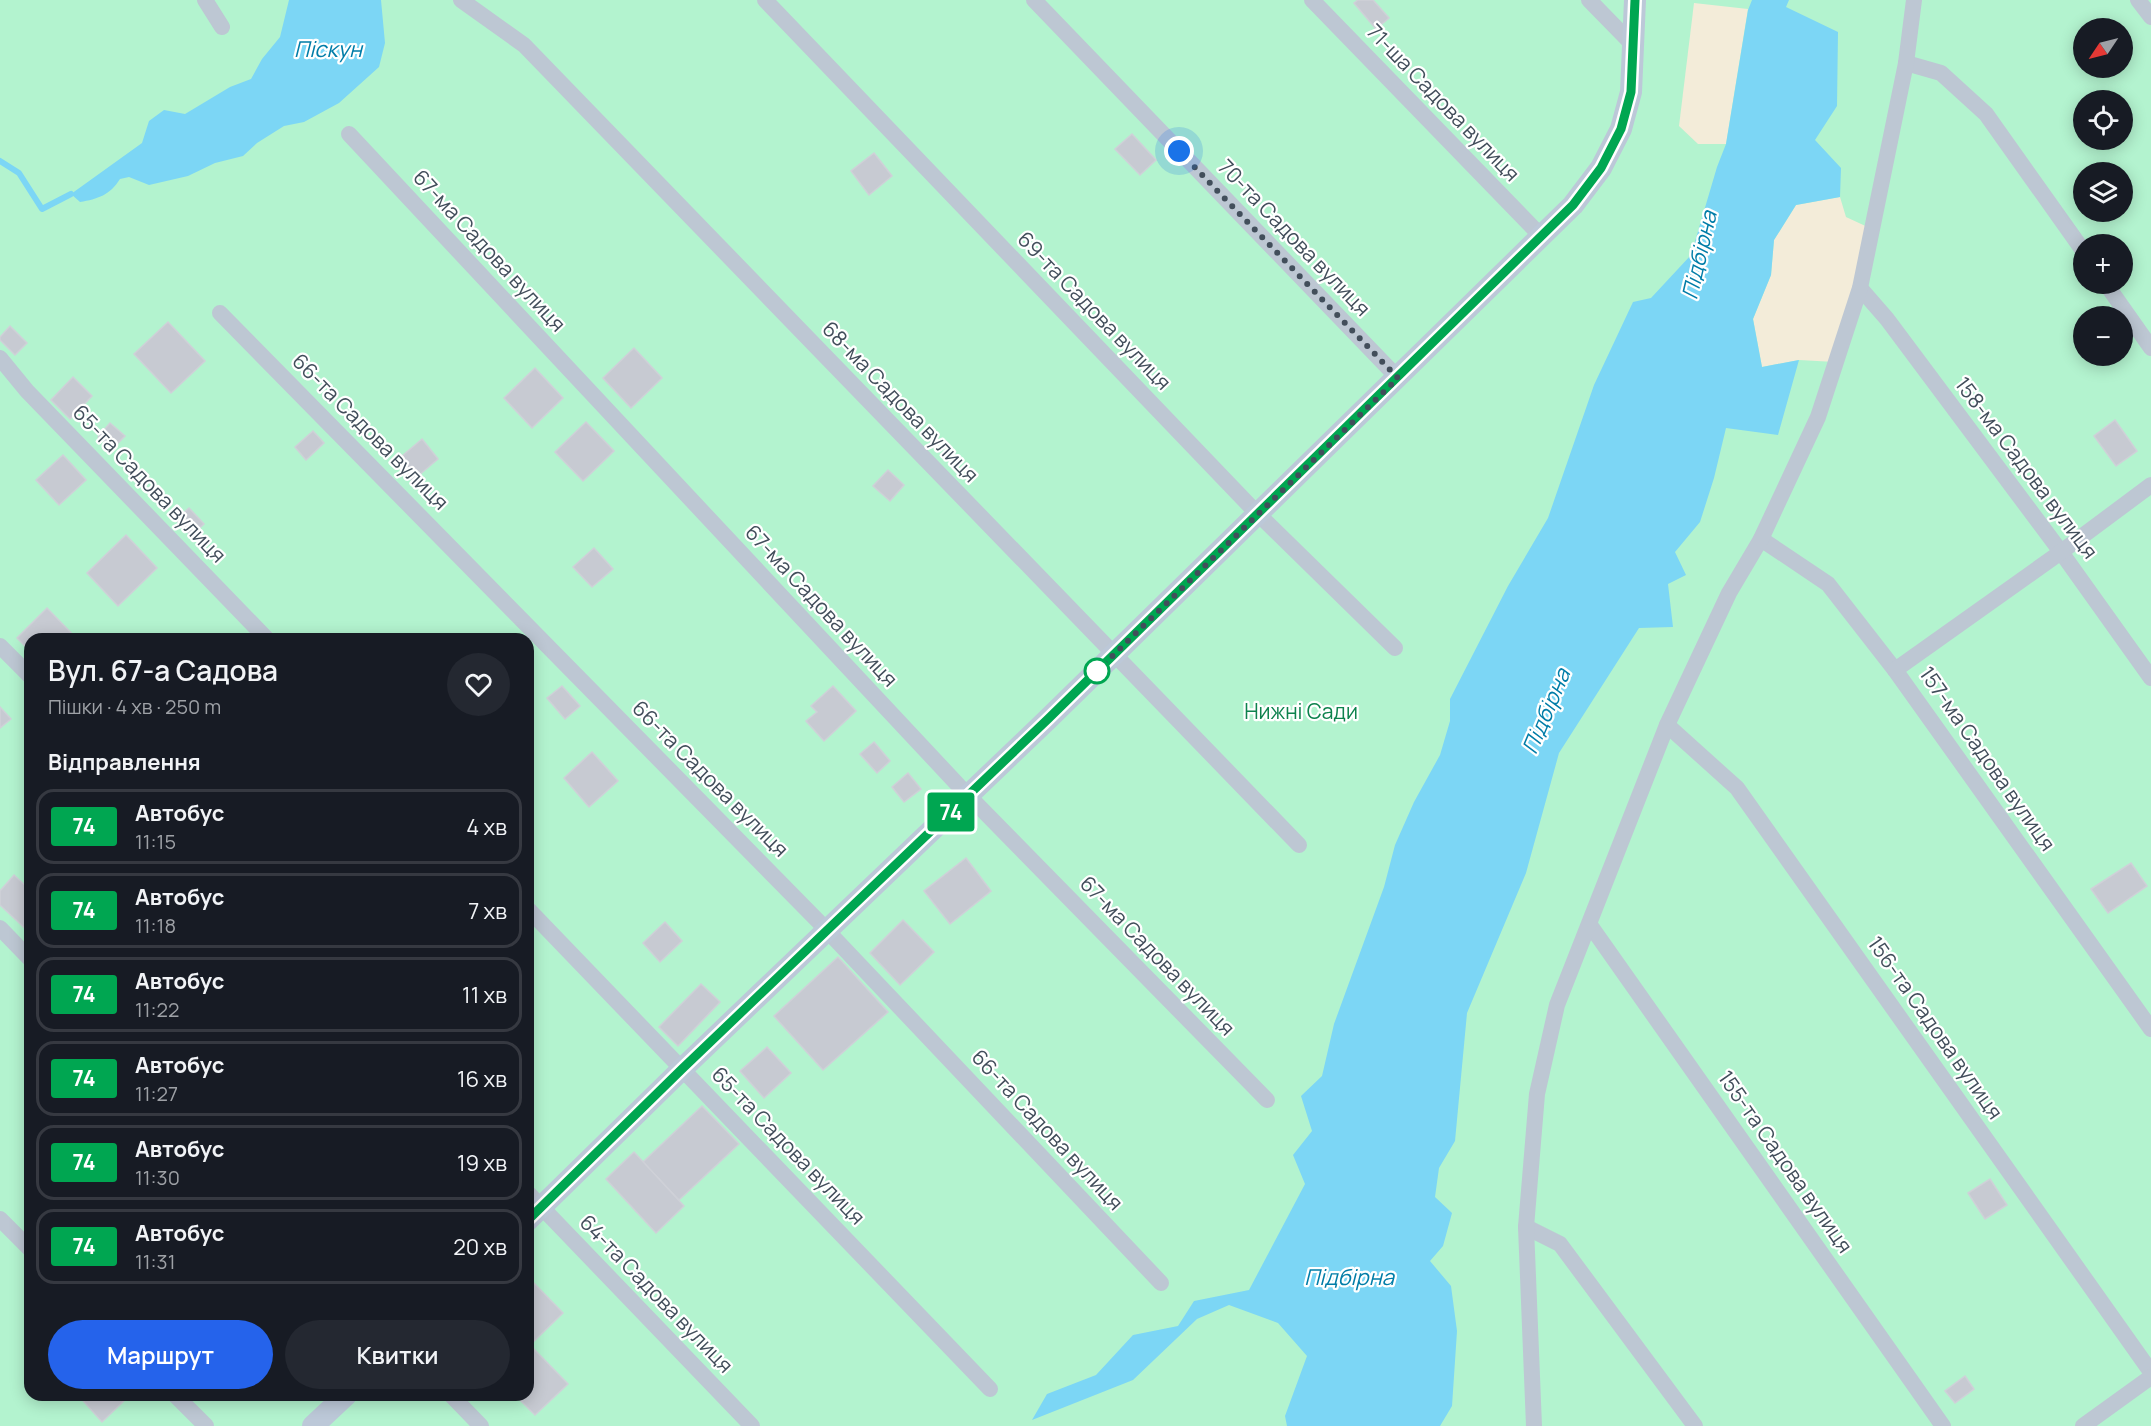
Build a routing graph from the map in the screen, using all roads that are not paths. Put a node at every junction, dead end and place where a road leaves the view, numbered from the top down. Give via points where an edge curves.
1 (205, 0) edge
2 (461, 0) edge
3 (765, 0) edge
4 (1034, 0) edge
5 (1312, 0) edge
6 (1589, 0) edge
7 (1635, 0) edge
8 (1914, 0) edge
9 (2138, 0) edge
10 (2151, 17) edge
11 (222, 27) dead end
12 (1633, 45) junction
13 (1906, 63) junction
14 (349, 134) dead end
15 (1542, 237) junction
16 (2073, 237) edge
17 (1860, 288) junction
18 (2113, 294) edge
19 (220, 313) dead end
20 (2151, 348) edge
21 (0, 358) edge
22 (1398, 378) junction
23 (2151, 485) edge
24 (1258, 514) junction
25 (1761, 540) junction
26 (2061, 552) junction
27 (261, 633) edge
28 (0, 646) edge
29 (1395, 648) dead end
30 (1113, 655) junction
31 (24, 670) edge
32 (1895, 670) junction
33 (2151, 678) edge
34 (1667, 725) junction
35 (968, 795) junction
36 (1299, 845) dead end
37 (534, 915) edge
38 (1590, 925) junction
39 (0, 928) edge
40 (827, 930) junction
41 (24, 953) edge
42 (2151, 1029) edge
43 (682, 1069) junction
44 (1268, 1100) dead end
45 (534, 1204) edge
46 (534, 1208) edge
47 (0, 1219) edge
48 (1526, 1227) junction
49 (24, 1243) edge
50 (1161, 1283) dead end
51 (2151, 1372) edge
52 (2151, 1377) edge
53 (990, 1389) dead end
54 (181, 1401) edge
55 (340, 1401) edge
56 (457, 1401) edge
57 (206, 1426) edge
58 (313, 1426) edge
59 (482, 1426) edge
60 (752, 1426) edge
61 (1534, 1426) edge
62 (1695, 1426) edge
63 (1943, 1426) edge
64 (2083, 1426) edge

1 - 11 street
2 - 30 street, 68-ма Садова вулиця via 524,45
3 - 24 street, 69-та Садова вулиця
4 - 22 street, 70-та Садова вулиця
5 - 15 street, 71-ша Садова вулиця
6 - 12 street
7 - 12 street
8 - 13 street
9 - 10 street
12 - 15 street via 1631,92 1621,129 1601,168
13 - 16 street via 1941,73 1986,114
13 - 17 street
14 - 35 street, 67-ма Садова вулиця
15 - 22 street
17 - 25 street via 1818,417
17 - 26 street, 158-ма Садова вулиця
18 - 20 street
19 - 40 street, 66-та Садова вулиця
21 - 27 street, 65-та Садова вулиця via 27,391
22 - 24 street
23 - 26 street
24 - 29 street, 69-та Садова вулиця
24 - 30 street
25 - 32 street, 157-ма Садова вулиця via 1828,584
25 - 34 street via 1729,593
26 - 32 street
26 - 33 street, 158-ма Садова вулиця
28 - 31 street
30 - 35 street
30 - 36 street, 68-ма Садова вулиця
32 - 42 street, 157-ма Садова вулиця
34 - 38 street
34 - 51 street, 156-та Садова вулиця via 1737,788
35 - 40 street
35 - 44 street, 67-ма Садова вулиця
37 - 43 street, 65-та Садова вулиця
38 - 48 street via 1557,1005 1537,1094
38 - 63 street, 155-та Садова вулиця
39 - 41 street
40 - 43 street
40 - 50 street, 66-та Садова вулиця
43 - 45 street
43 - 53 street, 65-та Садова вулиця
46 - 60 street, 64-та Садова вулиця
47 - 49 street
48 - 61 street
48 - 62 street via 1560,1244
52 - 64 street
54 - 57 street
55 - 58 street
56 - 59 street

